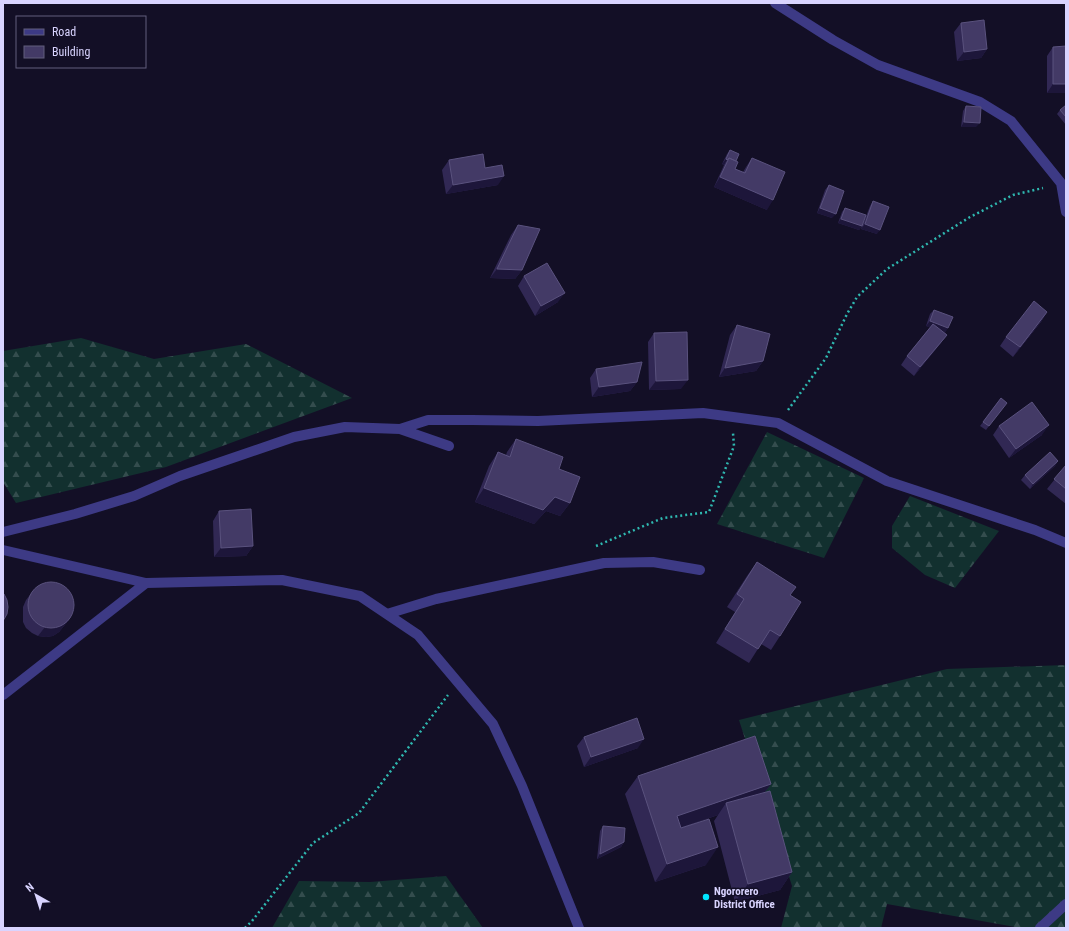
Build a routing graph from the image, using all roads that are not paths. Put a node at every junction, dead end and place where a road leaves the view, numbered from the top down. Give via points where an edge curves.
1 (775, 3) edge
2 (1063, 181) edge
3 (1066, 212) edge
4 (400, 429) junction
5 (449, 446) dead end
6 (3, 532) edge
7 (1066, 543) edge
8 (3, 550) edge
9 (700, 570) dead end
10 (146, 583) junction
11 (387, 614) junction
12 (3, 695) edge
13 (1066, 904) edge
14 (579, 928) edge
15 (1040, 928) edge

1 - 2 street via 878,65 980,102 1005,117
2 - 3 street
4 - 5 street
4 - 6 street via 345,428 294,437 180,476 134,496
4 - 7 street via 428,420 538,421 703,413 778,423 887,481 1035,530
8 - 10 street
9 - 11 street via 653,562 604,563 436,599
10 - 11 street via 282,580 360,596
10 - 12 street
11 - 14 street via 418,635 493,724 522,786
13 - 15 street

